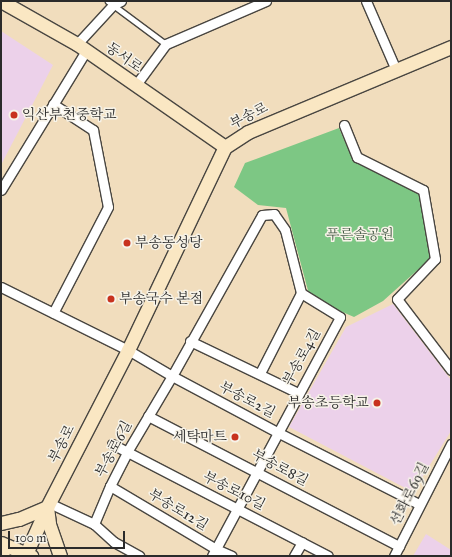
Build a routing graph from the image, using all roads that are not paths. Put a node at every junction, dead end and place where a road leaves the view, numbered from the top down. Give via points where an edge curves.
1 (1, 1) edge
2 (266, 1) edge
3 (366, 1) edge
4 (114, 2) edge
5 (166, 44) junction
6 (82, 47) junction
7 (451, 47) edge
8 (396, 70) junction
9 (135, 86) junction
10 (53, 104) junction
11 (344, 125) dead end
12 (225, 147) junction
13 (1, 190) edge
14 (1, 287) edge
15 (302, 293) junction
16 (53, 313) junction
17 (190, 341) junction
18 (128, 350) junction
19 (451, 370) edge
20 (260, 373) junction
21 (172, 376) junction
22 (298, 393) junction
23 (148, 416) junction
24 (277, 432) junction
25 (112, 444) dead end
26 (451, 444) edge
27 (127, 452) junction
28 (257, 472) junction
29 (110, 486) junction
30 (419, 504) junction
31 (48, 505) junction
32 (237, 509) junction
33 (1, 523) edge
34 (94, 524) junction
35 (302, 542) junction
36 (1, 543) edge
37 (399, 546) junction
38 (214, 552) edge
39 (1, 553) edge
40 (27, 555) edge
41 (3, 556) edge
42 (60, 556) edge
43 (139, 556) edge
44 (232, 556) edge
45 (294, 556) edge
46 (328, 556) edge
47 (394, 556) edge

1 - 6 street, 동서로
2 - 5 street
3 - 8 street
4 - 5 lane
4 - 6 street
5 - 9 street
6 - 9 street, 동서로
6 - 10 street
7 - 8 street, 부송로
8 - 12 street, 부송로 via 248,132
9 - 12 street, 동서로
10 - 13 street
10 - 16 street via 93,130 108,207
11 - 19 street via 358,157 423,190 435,259 397,298
12 - 18 street, 부송로
14 - 16 street
15 - 17 street, 부송로6길 via 285,230 274,214 262,215
15 - 20 street, 부송로4길
15 - 22 street, 부송로4길 via 340,317
16 - 18 street
17 - 20 street
17 - 21 street, 부송로6길
18 - 21 street, 부송로2길
18 - 31 street, 부송로
20 - 22 street
21 - 23 street, 부송로6길
21 - 24 street, 부송로2길
22 - 24 street, 부송로4길
23 - 27 street, 부송로6길
23 - 28 street, 부송로8길
24 - 28 street, 부송로4길
24 - 30 street, 부송로2길
25 - 27 street, 부송로10길
26 - 30 street, 선화로69길
27 - 29 street, 부송로6길
27 - 32 street, 부송로10길
28 - 32 street, 부송로4길
28 - 37 street, 부송로8길
29 - 34 street, 부송로6길
29 - 38 street, 부송로12길
30 - 37 street, 선화로69길
31 - 33 street via 19,519
31 - 34 street
31 - 40 street, 부송로
31 - 42 street via 48,524
32 - 35 street, 부송로10길
32 - 38 street, 부송로4길
34 - 43 street via 114,542
35 - 45 street
35 - 46 street, 부송로10길
36 - 40 street
37 - 47 street, 선화로69길
38 - 44 street, 부송로12길
39 - 41 street

